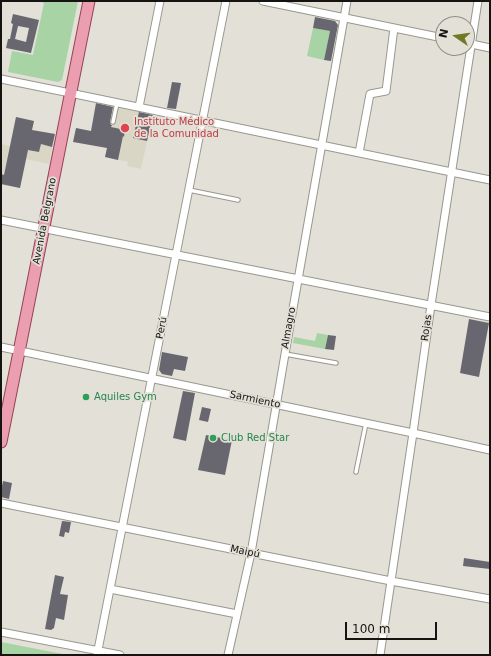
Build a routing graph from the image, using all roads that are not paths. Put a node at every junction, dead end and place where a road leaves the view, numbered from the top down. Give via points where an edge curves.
1 (89, 1) edge
2 (160, 1) edge
3 (226, 1) edge
4 (263, 1) edge
5 (347, 1) edge
6 (478, 1) edge
7 (475, 16) edge
8 (345, 18) junction
9 (394, 28) junction
10 (435, 36) edge
11 (475, 45) edge
12 (490, 48) edge
13 (467, 56) edge
14 (1, 79) edge
15 (70, 93) junction
16 (117, 103) junction
17 (139, 107) junction
18 (202, 120) junction
19 (113, 122) dead end
20 (322, 146) junction
21 (359, 153) junction
22 (452, 172) junction
23 (490, 180) edge
24 (189, 190) junction
25 (238, 200) dead end
26 (1, 220) edge
27 (43, 229) junction
28 (176, 254) junction
29 (299, 279) junction
30 (430, 305) junction
31 (490, 317) edge
32 (1, 347) edge
33 (19, 351) junction
34 (285, 354) junction
35 (336, 363) dead end
36 (152, 379) junction
37 (276, 404) junction
38 (366, 423) junction
39 (413, 433) junction
40 (1, 442) edge
41 (490, 450) edge
42 (356, 472) dead end
43 (1, 503) edge
44 (123, 527) junction
45 (251, 553) junction
46 (391, 581) junction
47 (110, 589) junction
48 (490, 599) edge
49 (237, 614) junction
50 (1, 632) edge
51 (98, 653) edge
52 (120, 655) edge
53 (228, 655) edge
54 (380, 655) edge

1 - 15 main road, Avenida Belgrano
2 - 17 street
3 - 18 street, Perú
4 - 8 street
5 - 8 street, Almagro
6 - 7 street, Rojas
8 - 9 street
8 - 20 street, Almagro
9 - 10 street
9 - 21 street via 386,91 370,94
11 - 12 street
13 - 22 street, Rojas
14 - 15 street
15 - 16 street
15 - 27 main road, Avenida Belgrano
16 - 17 street
16 - 19 lane
17 - 18 street
18 - 20 street
18 - 24 street, Perú
20 - 21 street
20 - 29 street, Almagro
21 - 22 street
22 - 23 street
22 - 30 street, Rojas
24 - 25 lane
24 - 28 street, Perú
26 - 27 street
27 - 28 street
27 - 33 main road, Avenida Belgrano
28 - 29 street
28 - 36 street, Perú
29 - 30 street
29 - 34 street, Almagro
30 - 31 street
30 - 39 street, Rojas
32 - 33 street, Sarmiento
33 - 36 street, Sarmiento
33 - 40 main road, Avenida Belgrano
34 - 35 lane
34 - 37 street, Almagro
36 - 37 street, Sarmiento
36 - 44 street, Perú
37 - 38 street, Sarmiento
37 - 45 street, Almagro
38 - 39 street, Sarmiento
38 - 42 lane
39 - 41 street, Sarmiento
39 - 46 street, Rojas
43 - 44 street, Maipú
44 - 45 street, Maipú
44 - 47 street, Perú
45 - 46 street, Maipú
45 - 49 street, Almagro
46 - 48 street, Maipú
46 - 54 street, Rojas
47 - 49 street
47 - 51 street, Perú
49 - 53 street, Almagro
50 - 51 street
51 - 52 street

